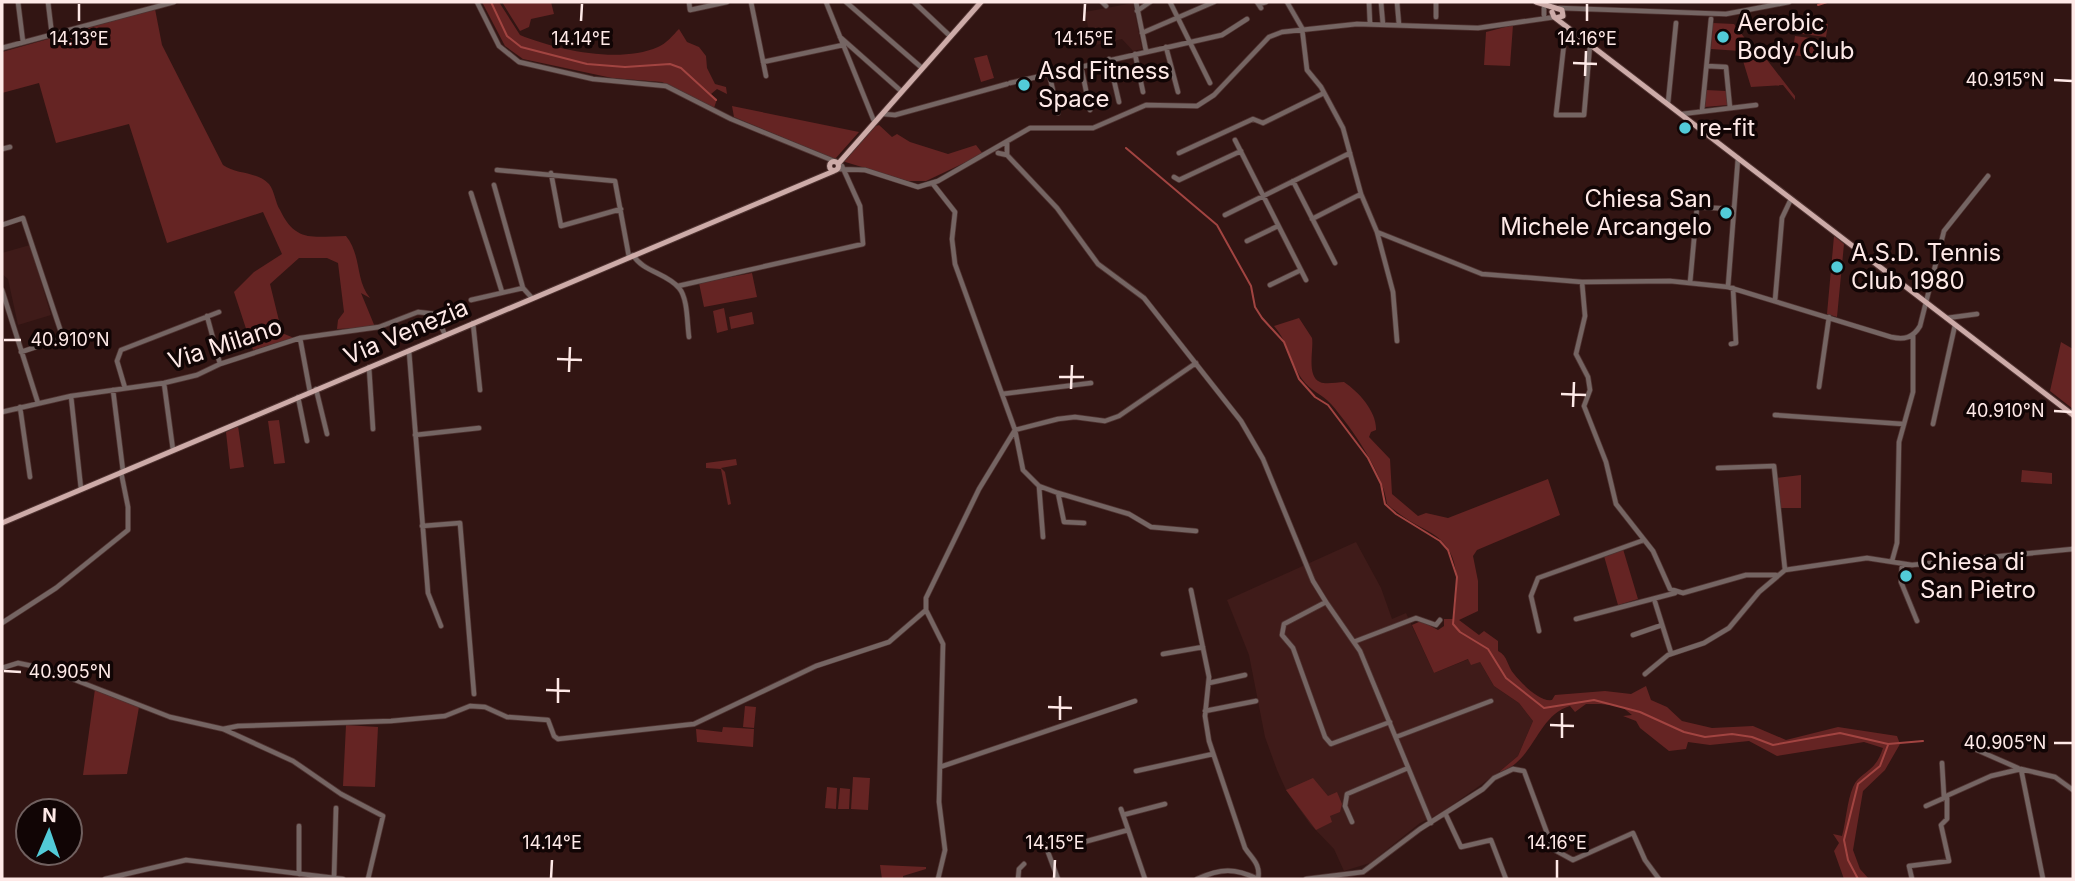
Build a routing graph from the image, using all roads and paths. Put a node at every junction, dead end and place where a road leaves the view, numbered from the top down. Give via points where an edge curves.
1 (18, 2) edge
2 (47, 2) edge
3 (174, 2) edge
4 (477, 2) edge
5 (689, 2) edge
6 (726, 2) edge
7 (751, 2) edge
8 (826, 2) edge
9 (846, 2) edge
10 (914, 2) edge
11 (981, 2) edge
12 (1136, 2) edge
13 (1150, 2) edge
14 (1170, 2) edge
15 (1214, 2) edge
16 (1266, 2) edge
17 (1287, 2) edge
18 (1369, 2) edge
19 (1381, 2) edge
20 (1397, 2) edge
21 (1436, 2) edge
22 (1536, 2) edge
23 (1584, 2) edge
24 (1789, 2) edge
25 (1259, 5) edge
26 (1544, 8) junction
27 (1585, 9) junction
28 (1137, 11) junction
29 (1557, 13) junction
30 (1544, 15) junction
31 (1436, 17) dead end
32 (1177, 18) junction
33 (1247, 19) dead end
34 (1711, 19) dead end
35 (1535, 20) junction
36 (1676, 23) dead end
37 (1370, 24) junction
38 (1383, 25) junction
39 (1399, 25) junction
40 (1567, 25) junction
41 (1302, 28) junction
42 (1142, 33) junction
43 (52, 34) junction
44 (950, 36) junction
45 (840, 37) junction
46 (23, 42) junction
47 (1189, 42) junction
48 (1590, 42) junction
49 (843, 44) junction
50 (1167, 47) junction
51 (2, 48) edge
52 (1146, 51) junction
53 (1135, 54) junction
54 (1109, 59) junction
55 (763, 62) junction
56 (1081, 66) junction
57 (1707, 66) junction
58 (922, 68) junction
59 (1049, 73) junction
60 (766, 75) dead end
61 (1210, 83) dead end
62 (901, 91) junction
63 (1143, 92) dead end
64 (1178, 92) dead end
65 (1324, 93) junction
66 (1119, 102) dead end
67 (1668, 103) junction
68 (1756, 105) dead end
69 (1730, 108) junction
70 (1090, 110) dead end
71 (1702, 111) junction
72 (881, 113) junction
73 (1058, 113) dead end
74 (1682, 114) junction
75 (873, 122) junction
76 (1236, 140) dead end
77 (1007, 143) dead end
78 (10, 147) dead end
79 (2, 149) edge
80 (1241, 151) junction
81 (998, 153) dead end
82 (1179, 153) dead end
83 (1350, 153) junction
84 (1007, 155) junction
85 (1738, 157) junction
86 (835, 164) junction
87 (497, 170) dead end
88 (551, 173) junction
89 (1988, 176) dead end
90 (1174, 177) dead end
91 (1293, 181) junction
92 (933, 184) junction
93 (494, 185) dead end
94 (471, 193) dead end
95 (1361, 194) junction
96 (1263, 195) junction
97 (1792, 198) junction
98 (621, 209) junction
99 (1734, 209) junction
100 (1225, 215) dead end
101 (1312, 219) junction
102 (2, 225) edge
103 (1278, 226) junction
104 (1377, 232) junction
105 (1247, 241) dead end
106 (631, 256) junction
107 (1335, 263) dead end
108 (1301, 270) junction
109 (1306, 281) dead end
110 (1582, 282) junction
111 (1689, 283) junction
112 (1270, 285) dead end
113 (678, 286) junction
114 (523, 288) junction
115 (1730, 288) junction
116 (2, 290) edge
117 (502, 292) junction
118 (532, 298) junction
119 (471, 300) dead end
120 (1775, 301) junction
121 (1925, 301) junction
122 (219, 312) dead end
123 (1977, 314) dead end
124 (207, 316) junction
125 (1829, 317) junction
126 (1947, 318) junction
127 (473, 322) junction
128 (1955, 325) junction
129 (445, 335) junction
130 (1913, 335) junction
131 (689, 337) dead end
132 (300, 338) junction
133 (1396, 341) dead end
134 (1731, 344) dead end
135 (409, 350) junction
136 (21, 352) junction
137 (1196, 363) junction
138 (220, 364) junction
139 (369, 367) junction
140 (164, 383) junction
141 (1091, 383) dead end
142 (1818, 387) dead end
143 (125, 388) junction
144 (316, 389) junction
145 (113, 390) junction
146 (480, 390) dead end
147 (310, 392) junction
148 (1002, 394) junction
149 (71, 396) junction
150 (298, 397) junction
151 (38, 402) junction
152 (20, 407) junction
153 (2, 412) edge
154 (1775, 415) dead end
155 (2073, 415) edge
156 (1903, 424) junction
157 (1933, 424) dead end
158 (479, 428) dead end
159 (373, 429) dead end
160 (1015, 430) junction
161 (327, 434) dead end
162 (415, 435) junction
163 (307, 440) dead end
164 (173, 450) junction
165 (1718, 468) dead end
166 (122, 472) junction
167 (30, 477) dead end
168 (1039, 486) junction
169 (81, 489) junction
170 (1058, 493) junction
171 (2, 523) edge
172 (1084, 523) dead end
173 (422, 526) junction
174 (1196, 531) dead end
175 (1043, 537) dead end
176 (1644, 540) junction
177 (2073, 549) edge
178 (1892, 561) junction
179 (1902, 564) junction
180 (1785, 570) junction
181 (1776, 575) junction
182 (1191, 590) dead end
183 (1676, 593) junction
184 (1655, 602) dead end
185 (1326, 603) junction
186 (926, 610) junction
187 (1576, 619) dead end
188 (1440, 620) dead end
189 (1917, 621) dead end
190 (2, 623) edge
191 (1662, 625) junction
192 (441, 626) dead end
193 (1539, 631) dead end
194 (1633, 635) dead end
195 (1356, 641) junction
196 (1203, 647) junction
197 (1671, 653) junction
198 (1163, 654) dead end
199 (2, 668) edge
200 (1645, 674) dead end
201 (1245, 675) dead end
202 (1209, 683) junction
203 (474, 694) dead end
204 (1135, 701) dead end
205 (1256, 701) dead end
206 (1491, 701) dead end
207 (1205, 711) junction
208 (1390, 722) junction
209 (223, 729) junction
210 (1396, 737) junction
211 (1977, 750) dead end
212 (1213, 754) junction
213 (1942, 763) dead end
214 (940, 767) junction
215 (1409, 768) junction
216 (2019, 768) junction
217 (1136, 771) dead end
218 (2073, 790) edge
219 (1945, 797) junction
220 (1165, 804) dead end
221 (1926, 806) dead end
222 (336, 808) dead end
223 (1446, 815) junction
224 (1352, 822) dead end
225 (1432, 823) junction
226 (299, 826) dead end
227 (1128, 830) junction
228 (1042, 836) dead end
229 (1080, 843) dead end
230 (1024, 864) dead end
231 (299, 874) junction
232 (334, 878) edge
233 (104, 879) edge
234 (343, 879) edge
235 (368, 879) edge
236 (939, 879) edge
237 (1018, 879) edge
238 (1058, 879) edge
239 (1145, 879) edge
240 (1197, 879) edge
241 (1306, 879) edge
242 (1506, 879) edge
243 (1659, 879) edge
244 (1912, 879) edge
245 (2043, 879) edge

1 - 46 street
2 - 43 street
3 - 43 street
4 - 86 street via 499,46 519,62 593,79 666,86
5 - 6 street via 691,10
7 - 55 street
8 - 45 street
9 - 58 street
10 - 44 street
11 - 44 main road
12 - 28 street
13 - 28 street
14 - 32 street
15 - 32 street
16 - 25 street
17 - 41 street
18 - 37 street
19 - 38 street
20 - 39 street
21 - 31 street
22 - 26 main road
22 - 29 main road
23 - 27 street
24 - 27 street via 1726,14
26 - 29 main road
26 - 30 street
27 - 29 street
28 - 42 street
29 - 30 street
29 - 35 street
29 - 40 main road
30 - 35 street
32 - 42 street
32 - 47 street
33 - 47 street via 1222,35
34 - 57 street
35 - 39 street via 1478,28
36 - 67 street
37 - 38 street
37 - 41 street
38 - 39 street
40 - 48 main road
40 - 48 street via 1556,115 1584,115
41 - 65 street via 1307,69
41 - 92 street via 1269,37 1205,103 1146,105 1093,128 1030,128
42 - 52 street
43 - 46 street
44 - 58 main road
45 - 49 street
45 - 62 street
46 - 51 street
47 - 50 street
47 - 61 street
48 - 67 main road
49 - 55 street
49 - 75 street
50 - 52 street
50 - 64 street
52 - 53 street
53 - 54 street
53 - 63 street
54 - 56 street
54 - 66 street
55 - 60 street
56 - 59 street
56 - 70 street
57 - 69 street via 1726,67
57 - 71 street
58 - 62 main road
59 - 72 street via 895,114
59 - 73 street
62 - 72 main road
65 - 82 street via 1263,123 1253,119
65 - 83 street via 1343,128
67 - 74 main road
68 - 69 street
69 - 71 street
71 - 74 street
72 - 75 main road
74 - 85 main road
75 - 86 main road
76 - 80 street
77 - 84 street
78 - 79 street
80 - 90 street via 1179,180
80 - 96 street
81 - 84 street
83 - 91 street
83 - 95 street
84 - 137 street via 1057,208 1093,258 1144,298
85 - 97 main road
85 - 99 street
86 - 92 street via 918,187
86 - 106 main road, Via Venezia via 824,175
86 - 113 street via 860,206 863,244
87 - 88 street
88 - 98 street via 612,179
88 - 98 street via 561,226
89 - 121 street via 1944,231
91 - 96 street
91 - 101 street
92 - 148 street via 955,212 955,264
93 - 114 street
94 - 117 street
95 - 101 street
95 - 104 street
96 - 100 street
96 - 103 street
97 - 120 street via 1782,218
97 - 121 main road
98 - 106 street
99 - 111 street via 1697,207
99 - 115 street
101 - 107 street
102 - 136 street via 23,218 63,338
103 - 105 street
103 - 108 street
104 - 110 street via 1482,274
104 - 133 street via 1393,292
106 - 113 street
106 - 118 main road, Via Venezia
108 - 109 street
108 - 112 street
110 - 111 street
110 - 176 street via 1586,316 1576,354 1588,377 1585,411 1606,461 1616,504
111 - 115 street
113 - 131 street
114 - 117 street
114 - 118 street
115 - 120 street
115 - 134 street via 1736,343
116 - 136 street
117 - 119 street
118 - 127 main road, Via Venezia
120 - 125 street
121 - 126 main road
121 - 130 street via 1920,326
122 - 124 street
123 - 126 street
124 - 138 street
124 - 143 street via 121,350 117,361
125 - 130 street via 1898,339
125 - 142 street
126 - 128 main road
127 - 129 main road, Via Venezia
127 - 146 street
128 - 155 main road
128 - 157 street
129 - 132 street, Via Milano via 436,314 425,312 379,327
129 - 135 main road, Via Venezia
130 - 156 street via 1913,392
132 - 138 street, Via Milano
132 - 147 street
135 - 139 main road, Via Venezia
135 - 162 street
136 - 151 street
137 - 160 street via 1112,418 1058,419
137 - 185 street via 1248,433
138 - 140 street, Via Milano
139 - 144 main road, Via Venezia
139 - 159 street
140 - 143 street, Via Milano
140 - 164 street
141 - 148 street
143 - 145 street, Via Milano
144 - 147 main road, Via Venezia
144 - 161 street
145 - 149 street, Via Milano
145 - 166 street
147 - 150 main road, Via Venezia
148 - 160 street
149 - 151 street, Via Milano
149 - 169 street
150 - 163 street
150 - 164 main road, Via Venezia
151 - 152 street, Via Milano
152 - 153 street, Via Milano
152 - 167 street
154 - 156 street
156 - 178 street
158 - 162 street
160 - 168 street via 1023,470
160 - 186 street via 963,520 929,589
162 - 173 street
164 - 166 main road, Via Venezia
165 - 180 street via 1774,466
166 - 169 main road, Via Venezia
166 - 190 street via 128,530 56,588
168 - 170 street
168 - 175 street
169 - 171 main road, Via Venezia
170 - 172 street via 1064,522
170 - 174 street via 1129,514 1151,527
173 - 192 street via 428,593
173 - 203 street via 460,523
176 - 183 street
176 - 193 street via 1538,578 1531,596
177 - 179 street
178 - 179 street
178 - 180 street via 1867,558
179 - 189 street via 1901,582
180 - 181 street
181 - 183 street via 1746,575
181 - 197 street via 1728,628 1704,643
182 - 196 street
183 - 187 street
184 - 191 street
185 - 195 street
185 - 208 street via 1287,621 1282,629 1325,737 1335,745
186 - 209 street via 889,642 816,666 694,724 558,739 548,720 507,717 478,706 431,717
186 - 214 street via 943,644
188 - 195 street via 1436,625 1416,618
191 - 194 street
191 - 197 street
195 - 208 street
196 - 198 street
196 - 202 street
197 - 200 street
199 - 209 street via 18,663 47,669 170,717
201 - 202 street
202 - 207 street
204 - 214 street
205 - 207 street
206 - 210 street
207 - 212 street
208 - 210 street
209 - 235 street via 293,761 383,816
210 - 215 street
211 - 216 street
212 - 217 street
212 - 240 street via 1245,848 1254,856 1259,874 1258,879 1228,869
213 - 219 street
214 - 236 street via 945,850
215 - 224 street via 1347,794 1345,806
215 - 225 street
216 - 218 street via 2055,777
216 - 219 street
216 - 245 street
219 - 221 street
219 - 244 street via 1947,819 1941,825 1948,861 1909,866
220 - 227 street via 1122,812
222 - 232 street
223 - 225 street
223 - 242 street via 1461,847 1491,840
223 - 243 street via 1494,778 1513,769 1524,771 1553,849 1573,860 1633,833
225 - 241 street via 1363,872
226 - 231 street
227 - 229 street
227 - 239 street
228 - 238 street
230 - 237 street
231 - 232 street
231 - 233 street via 186,860
232 - 234 street

